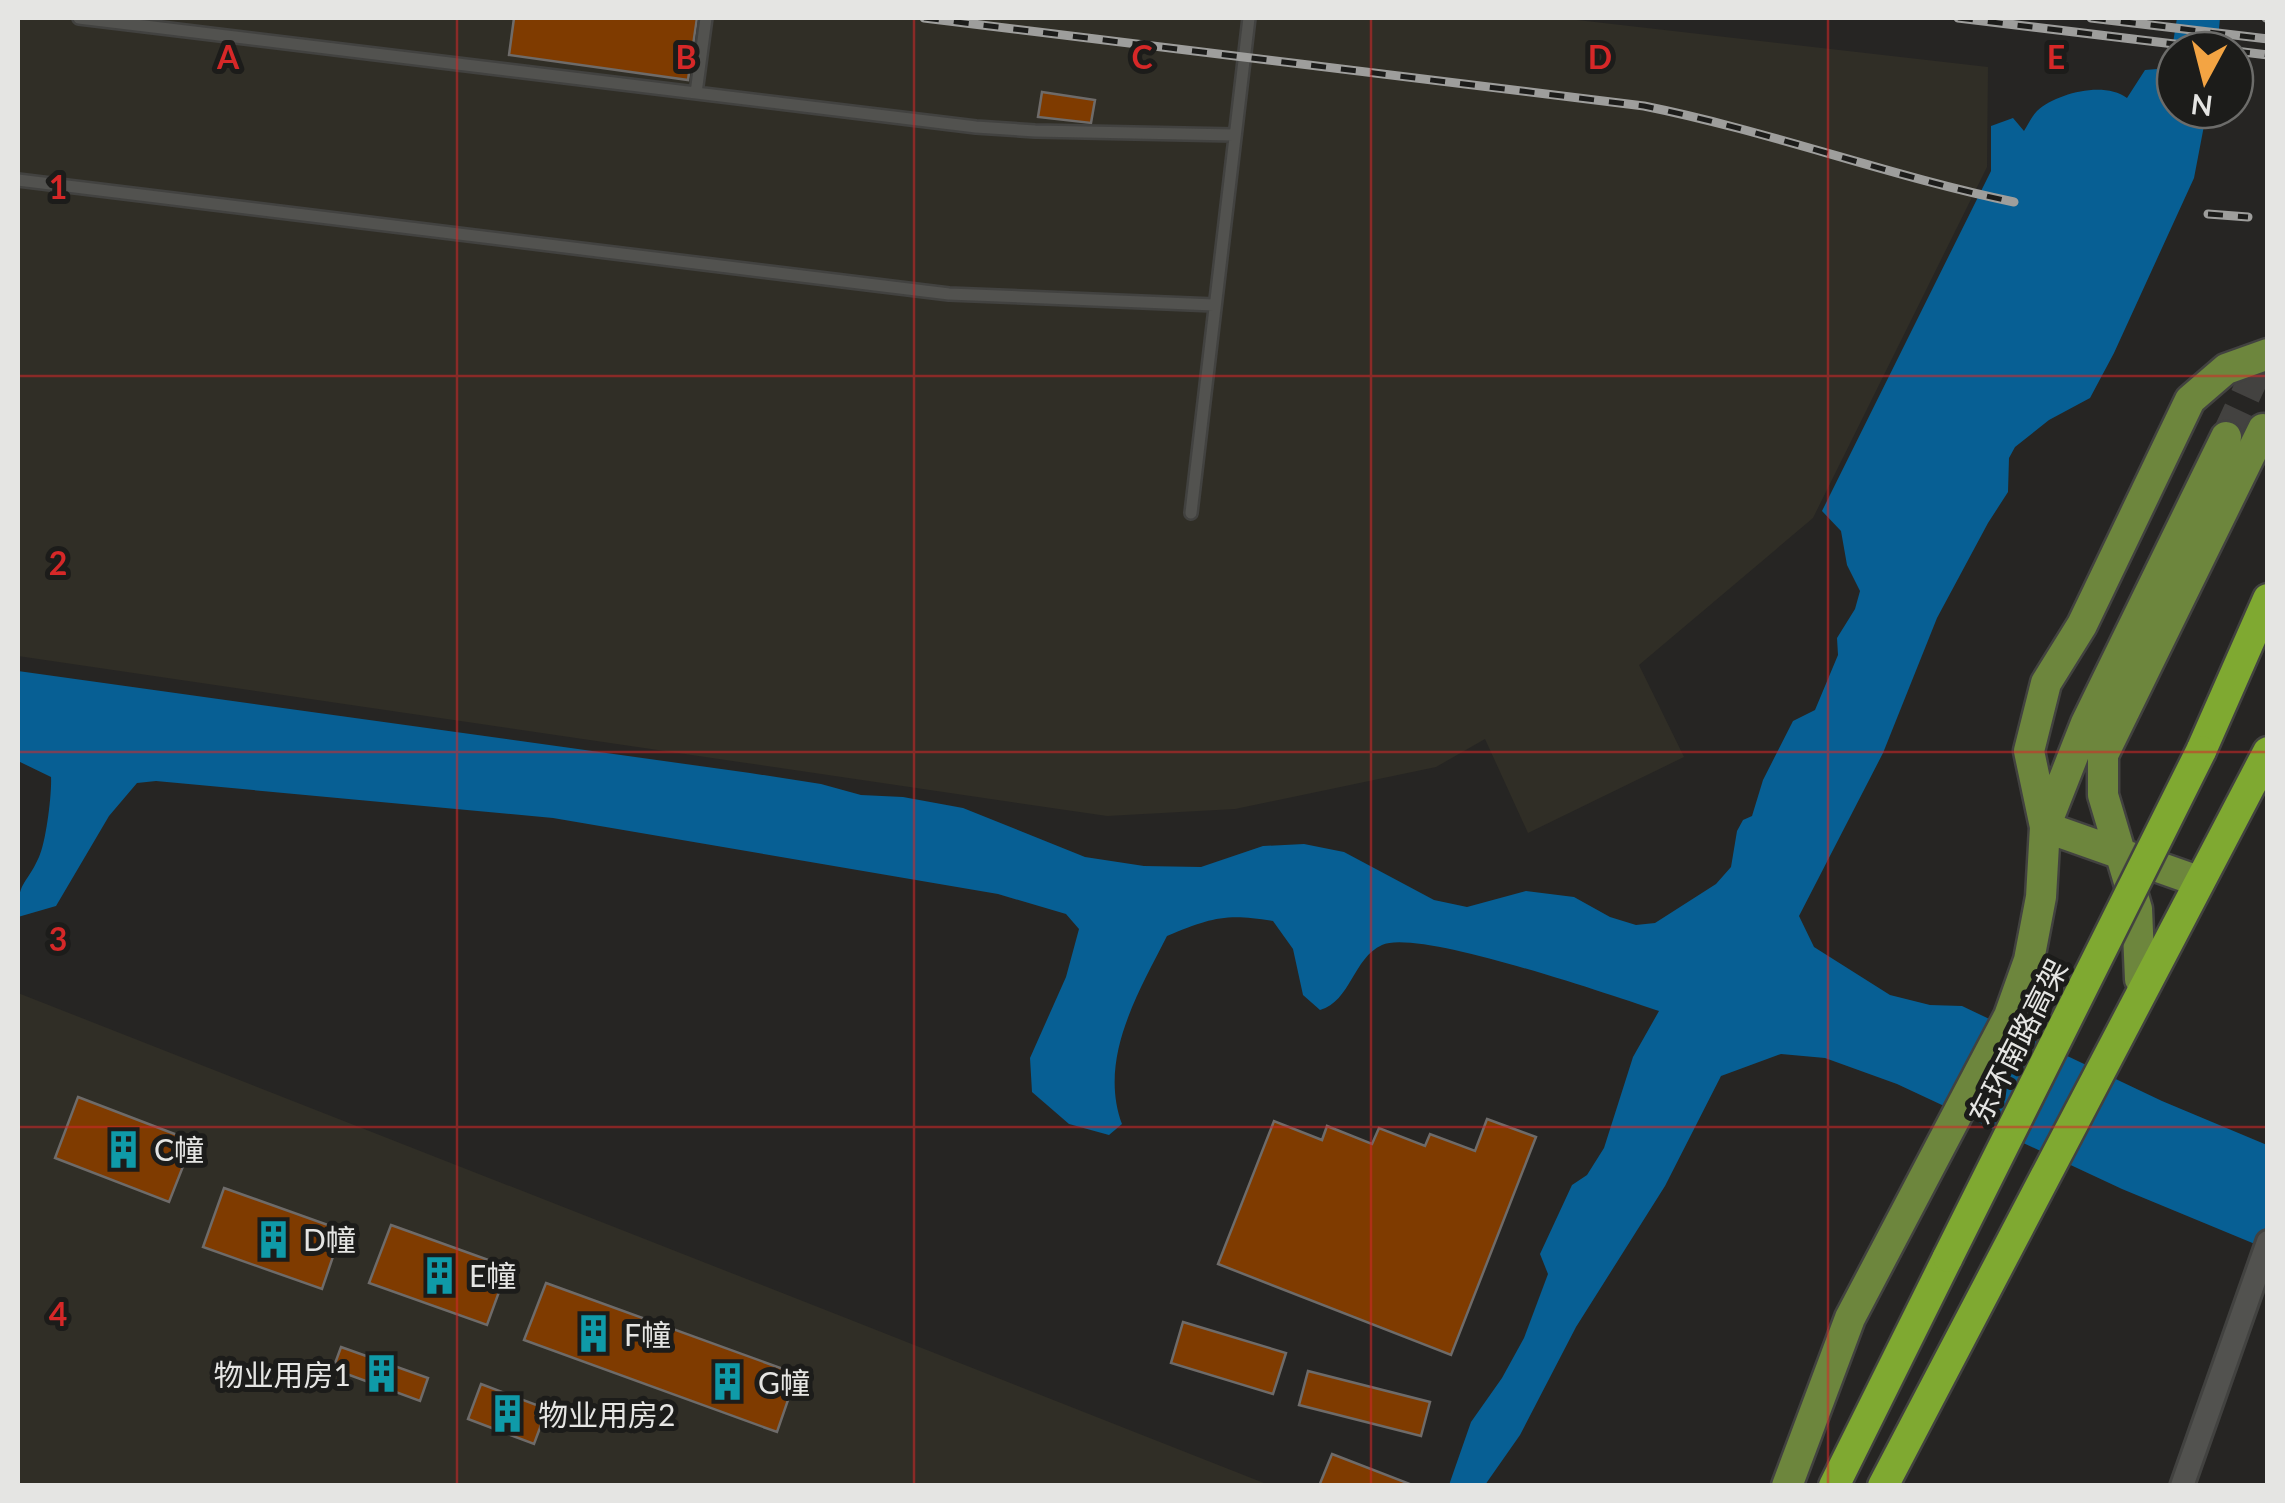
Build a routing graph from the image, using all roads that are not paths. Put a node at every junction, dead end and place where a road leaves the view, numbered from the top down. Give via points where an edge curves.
1 (79, 18) edge
2 (706, 18) edge
3 (1249, 18) edge
4 (696, 93) junction
5 (1234, 135) junction
6 (18, 180) edge
7 (1214, 305) junction
8 (2268, 354) edge
9 (2263, 430) dead end
10 (2226, 437) tunnel mouth
11 (1191, 513) dead end
12 (2268, 598) edge
13 (2268, 630) edge
14 (2201, 751) junction
15 (2268, 752) edge
16 (2045, 827) junction
17 (2123, 854) junction
18 (2195, 880) junction
19 (2140, 979) junction
20 (2264, 1253) edge
21 (1920, 1313) junction
22 (1923, 1409) junction
23 (1786, 1486) edge
24 (1812, 1486) edge
25 (1834, 1486) edge
26 (1870, 1486) edge
27 (1883, 1486) edge
28 (1898, 1486) edge
29 (2182, 1486) edge

1 - 4 lane
2 - 4 lane
3 - 5 lane
4 - 5 lane via 976,127
5 - 7 lane
6 - 7 lane via 949,294
7 - 11 lane
8 - 16 main road via 2226,369 2190,400 2082,625 2046,683 2029,751
9 - 17 main road via 2104,756 2103,795
10 - 16 main road via 2086,723
12 - 14 highway
13 - 14 highway, 东环南路高架
14 - 21 highway, 东环南路高架, bridge
15 - 18 main road
15 - 22 highway
16 - 17 main road
16 - 23 main road via 2032,945 2009,1016 1850,1318
17 - 18 main road
17 - 19 main road via 2137,910
18 - 19 main road
19 - 26 main road
20 - 29 street
21 - 24 highway
21 - 25 highway, 东环南路高架
22 - 27 highway
22 - 28 highway

